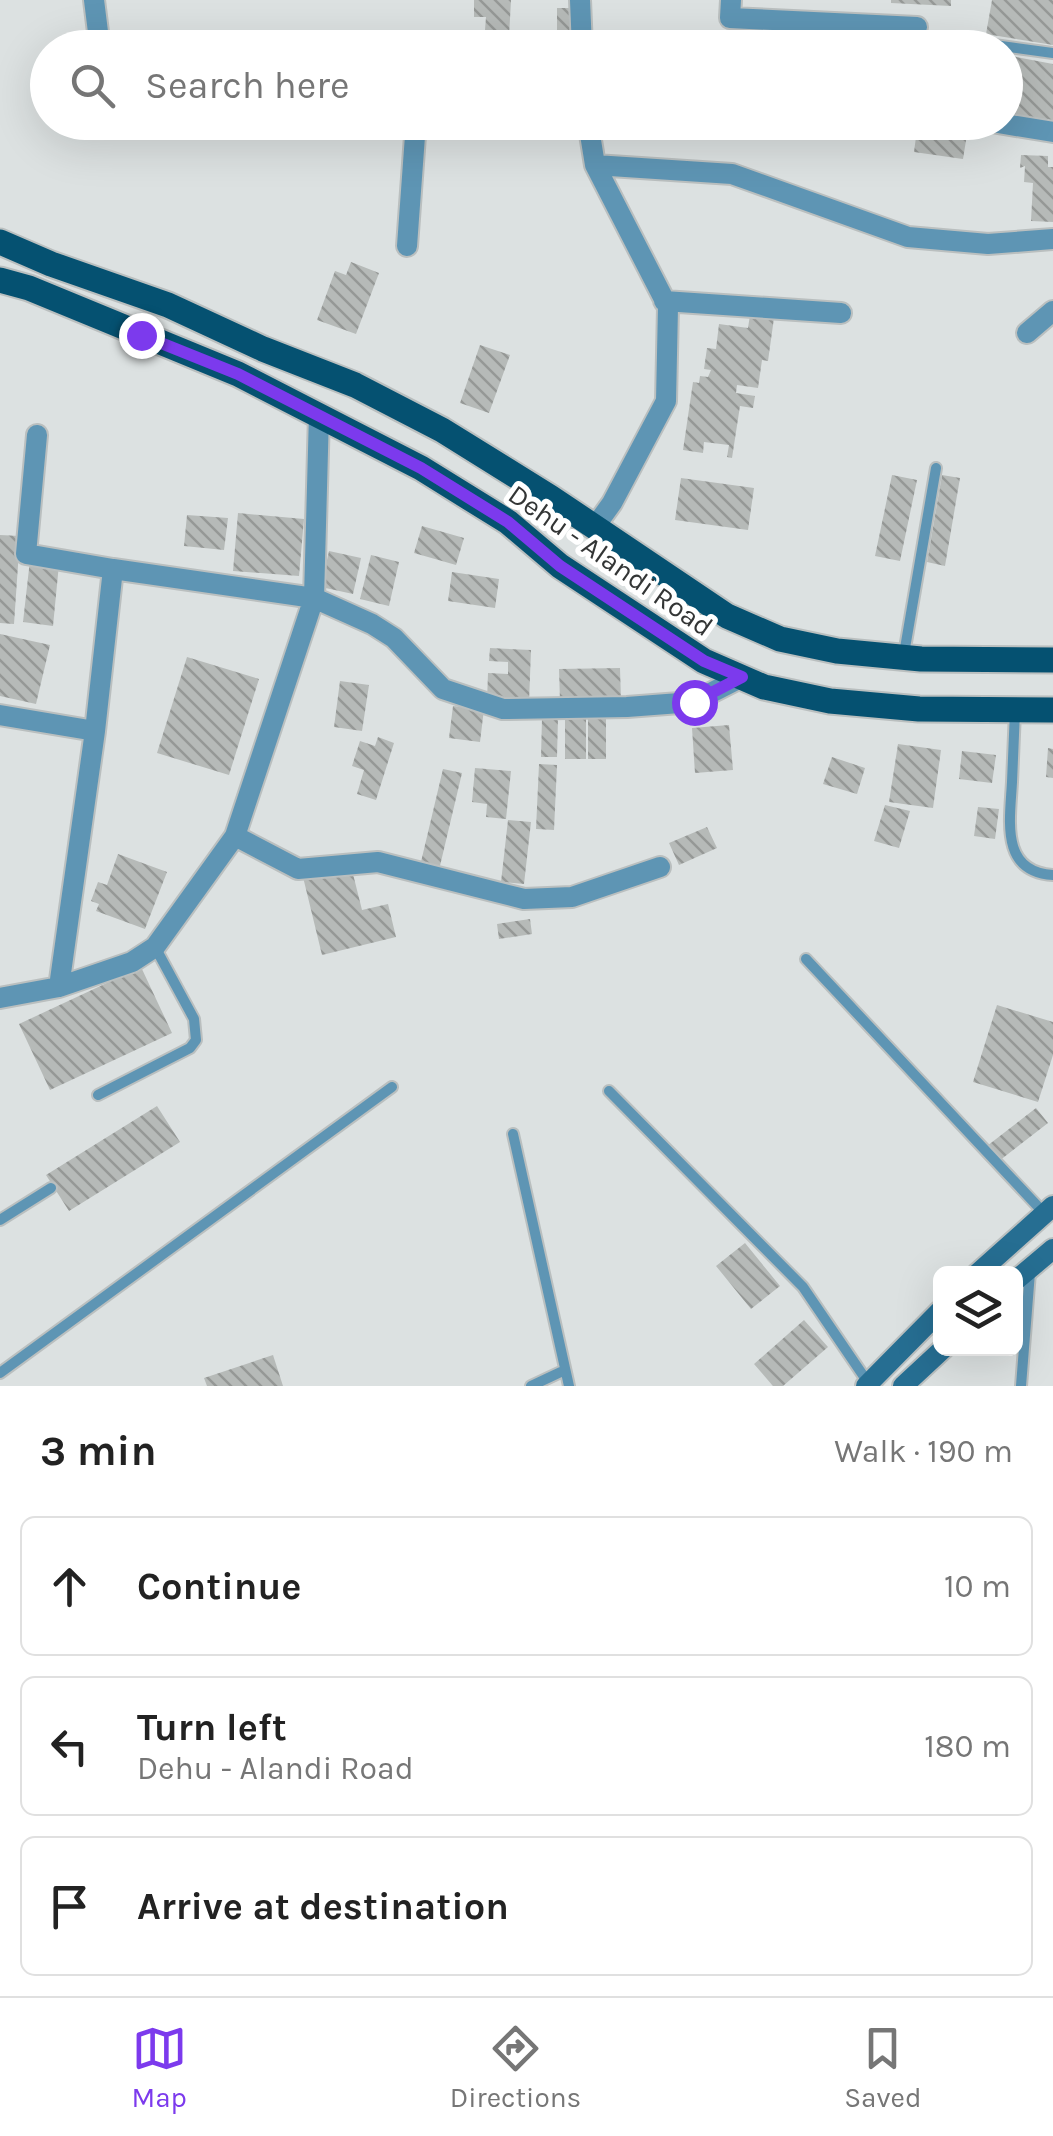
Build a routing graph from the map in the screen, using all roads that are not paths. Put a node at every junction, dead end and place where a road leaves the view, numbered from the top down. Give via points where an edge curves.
1 (94, 0) edge
2 (580, 0) edge
3 (731, 0) edge
4 (916, 26) dead end
5 (98, 30) edge
6 (581, 30) edge
7 (1023, 49) edge
8 (1053, 53) edge
9 (1023, 127) edge
10 (1053, 132) edge
11 (415, 140) edge
12 (591, 140) edge
13 (595, 165) junction
14 (1053, 238) edge
15 (0, 242) edge
16 (407, 246) dead end
17 (0, 280) edge
18 (664, 301) junction
19 (1053, 311) edge
20 (841, 313) dead end
21 (1027, 333) dead end
22 (320, 414) junction
23 (37, 435) dead end
24 (936, 468) dead end
25 (594, 528) junction
26 (113, 569) junction
27 (314, 598) junction
28 (904, 657) junction
29 (1053, 660) edge
30 (742, 677) junction
31 (1015, 710) junction
32 (1053, 710) edge
33 (0, 714) edge
34 (95, 730) junction
35 (235, 836) junction
36 (660, 866) dead end
37 (1053, 875) edge
38 (154, 948) junction
39 (806, 958) dead end
40 (59, 987) junction
41 (0, 998) edge
42 (392, 1087) dead end
43 (609, 1091) dead end
44 (98, 1094) dead end
45 (513, 1134) dead end
46 (51, 1188) dead end
47 (1049, 1210) edge
48 (0, 1220) edge
49 (1053, 1249) edge
50 (986, 1266) edge
51 (1023, 1273) edge
52 (933, 1317) edge
53 (935, 1356) edge
54 (1022, 1356) edge
55 (566, 1370) junction
56 (0, 1374) edge
57 (867, 1385) edge
58 (531, 1386) edge
59 (568, 1386) edge
60 (903, 1386) edge
61 (1021, 1386) edge

1 - 5 street
2 - 6 street
3 - 4 street via 730,18
7 - 8 lane
9 - 10 street
11 - 16 street
12 - 13 street
13 - 14 street via 732,174 908,238 988,244
13 - 18 street
15 - 25 main road, Dehu - Alandi Road via 355,386 442,430
17 - 22 main road, Dehu - Alandi Road via 238,374
18 - 20 street
18 - 25 street via 666,401
19 - 21 street
22 - 27 street
22 - 30 main road, Dehu - Alandi Road via 508,522 560,566 704,661
23 - 26 street via 26,554
24 - 28 lane
25 - 28 main road, Dehu - Alandi Road via 727,616 780,639
26 - 27 street
26 - 34 street
27 - 30 street via 394,638 443,689 503,710 694,702
27 - 35 street
28 - 29 main road, Dehu - Alandi Road
30 - 31 main road, Dehu - Alandi Road via 830,701
31 - 32 main road, Dehu - Alandi Road
31 - 37 lane via 1011,843 1031,871
33 - 34 street
34 - 40 street
35 - 36 street via 298,869 378,862 524,899 572,897
35 - 38 street
38 - 40 street
38 - 44 lane via 194,1019 196,1040
39 - 47 lane
40 - 41 street
42 - 56 lane
43 - 57 lane via 803,1288
45 - 55 lane
46 - 48 lane
47 - 50 main road
49 - 51 main road
52 - 57 main road
53 - 60 main road
54 - 61 lane
55 - 58 lane
55 - 59 lane

